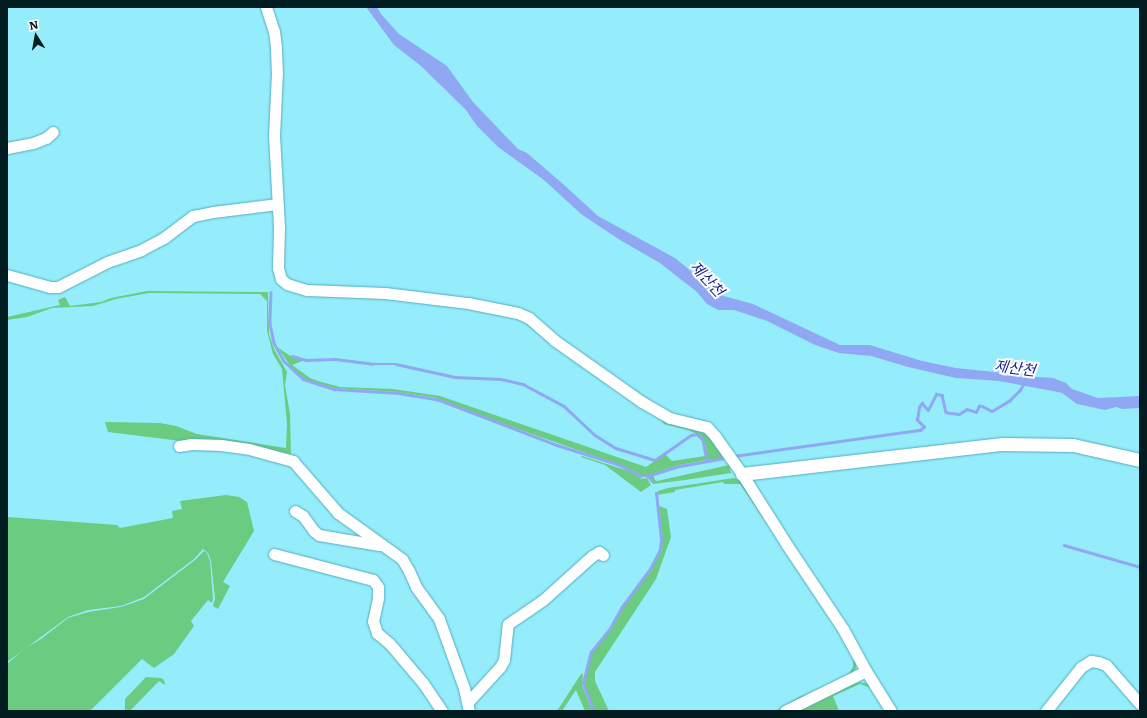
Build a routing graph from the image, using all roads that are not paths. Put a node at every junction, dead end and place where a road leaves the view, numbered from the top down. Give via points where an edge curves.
1 (266, 7) edge
2 (53, 132) dead end
3 (7, 148) edge
4 (278, 204) junction
5 (7, 275) edge
6 (179, 446) dead end
7 (1140, 460) edge
8 (742, 474) junction
9 (295, 511) dead end
10 (382, 546) junction
11 (274, 554) dead end
12 (603, 555) dead end
13 (866, 671) junction
14 (1140, 704) edge
15 (468, 706) edge
16 (442, 711) edge
17 (785, 711) edge
18 (891, 711) edge
19 (1046, 711) edge

1 - 4 street via 274,31 277,72 274,135
2 - 3 street via 33,143
4 - 5 street via 193,216 165,237 141,250 107,262 58,287
4 - 8 street via 278,268 281,279 286,284 307,290 385,293 468,303 518,313 529,318 554,340 642,402 670,418 706,427 716,436
6 - 10 street via 221,445 249,449 293,461 338,513
7 - 8 street via 1073,445 1002,444
8 - 13 street via 843,629
9 - 10 street via 320,535
10 - 15 street via 402,559 416,587 439,619
11 - 16 street via 373,580 378,587 373,621 378,633 423,683
12 - 15 street via 599,552 592,556 543,600 508,624 504,660
13 - 17 street
13 - 18 street
14 - 19 street via 1106,666 1091,661 1081,667

